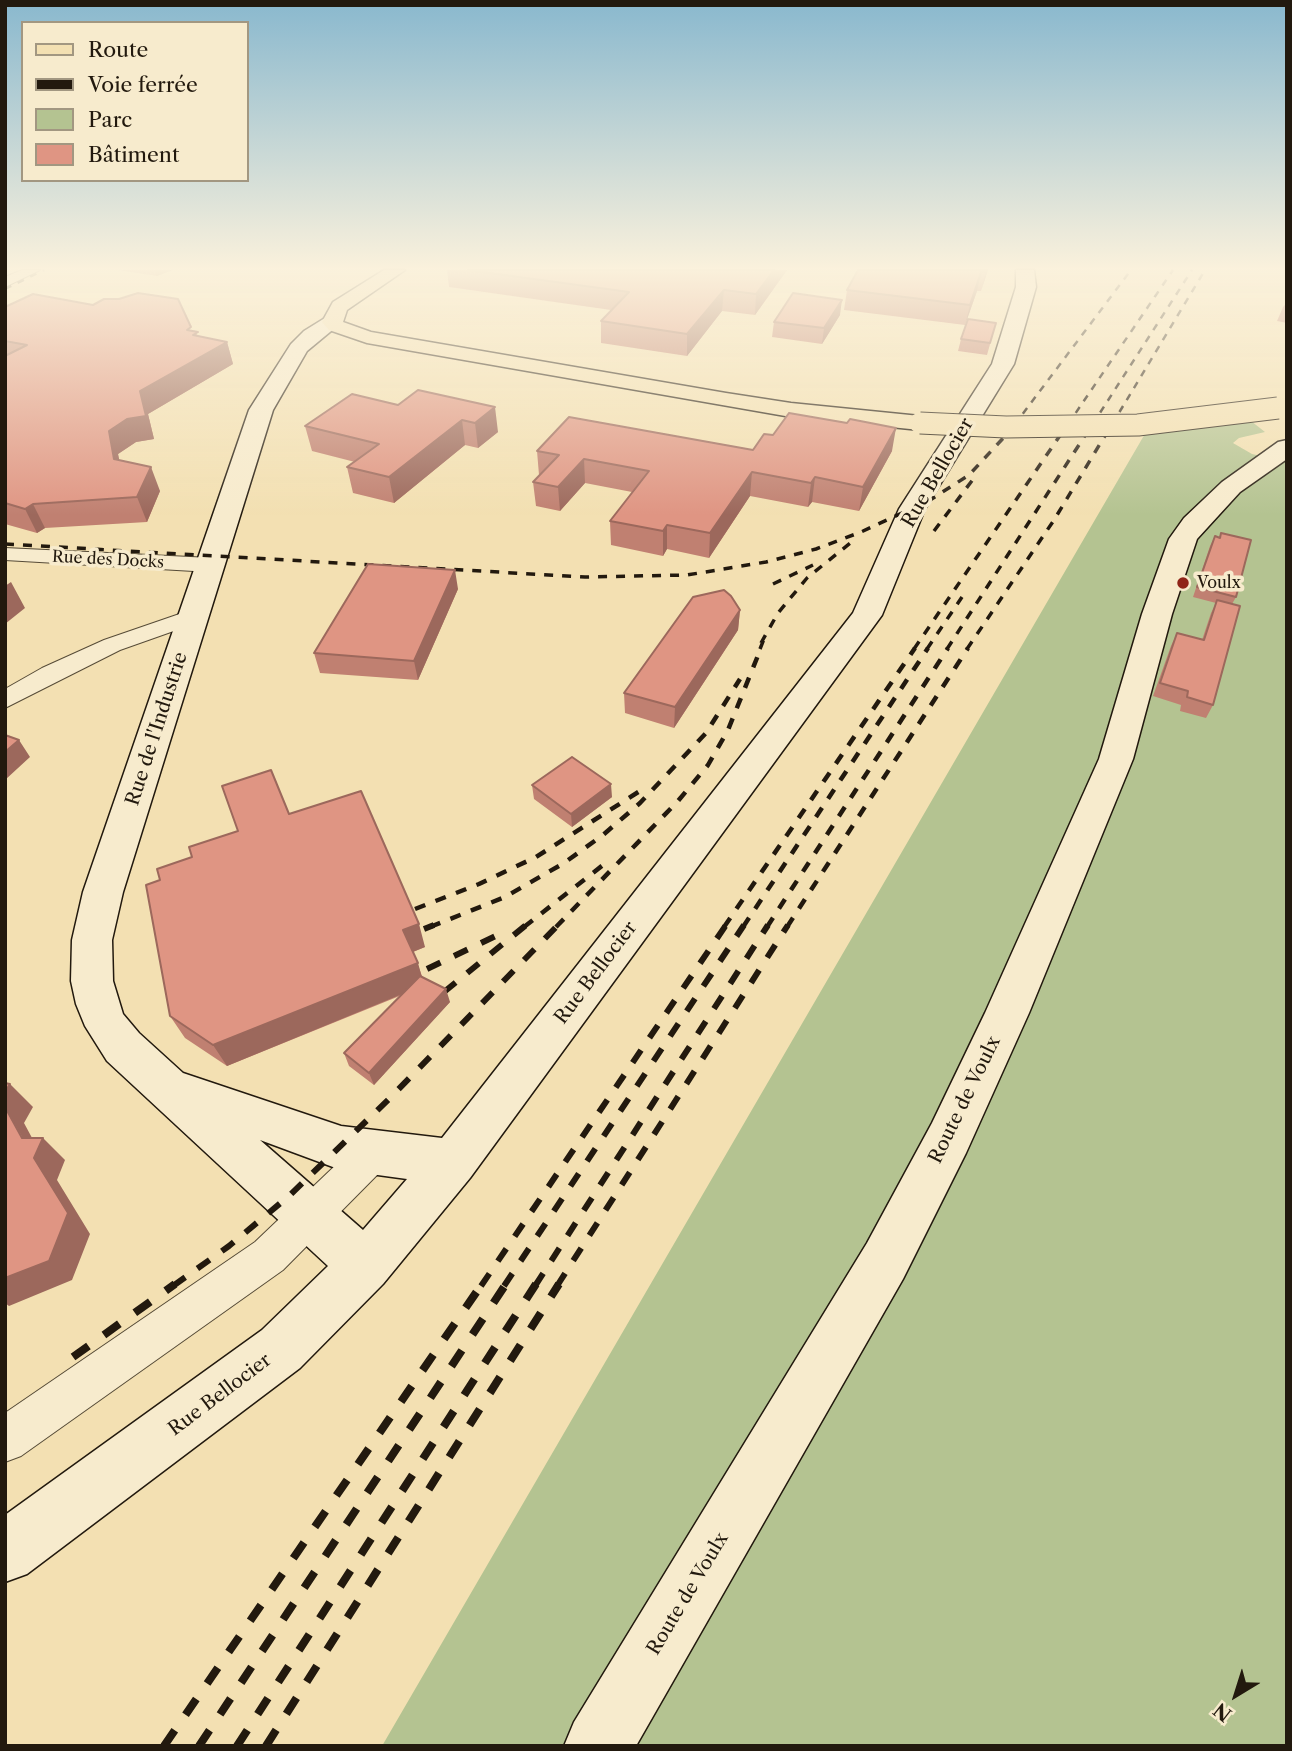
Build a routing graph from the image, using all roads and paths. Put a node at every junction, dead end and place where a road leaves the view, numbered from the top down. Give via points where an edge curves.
1 (316, 352) edge
2 (450, 352) edge
3 (1007, 352) edge
4 (1284, 421) edge
5 (5, 554) edge
6 (211, 565) junction
7 (194, 616) junction
8 (5, 700) edge
9 (168, 1085) junction
10 (374, 1153) junction
11 (453, 1162) junction
12 (311, 1216) junction
13 (365, 1266) junction
14 (5, 1440) edge
15 (5, 1552) edge
16 (598, 1746) edge

1 - 6 main road, Rue de l'Industrie via 261,410
2 - 4 main road, bridge via 791,410 920,423 1006,427
3 - 11 main road, Rue Bellocier via 912,509 867,615
4 - 16 main road, Route de Voulx via 1183,538 1116,759 949,1138 885,1261
5 - 6 street, Rue des Docks
6 - 7 main road, Rue de l'Industrie
7 - 8 street via 112,645
7 - 9 main road, Rue de l'Industrie via 103,892 92,940 92,981 107,1026 123,1047
9 - 10 main road via 341,1148
9 - 12 main road, Rue de l'Industrie
10 - 11 main road
10 - 12 street
11 - 13 main road, Rue Bellocier
12 - 13 main road, Rue de l'Industrie
12 - 14 street via 269,1256
13 - 15 main road, Rue Bellocier via 281,1349

